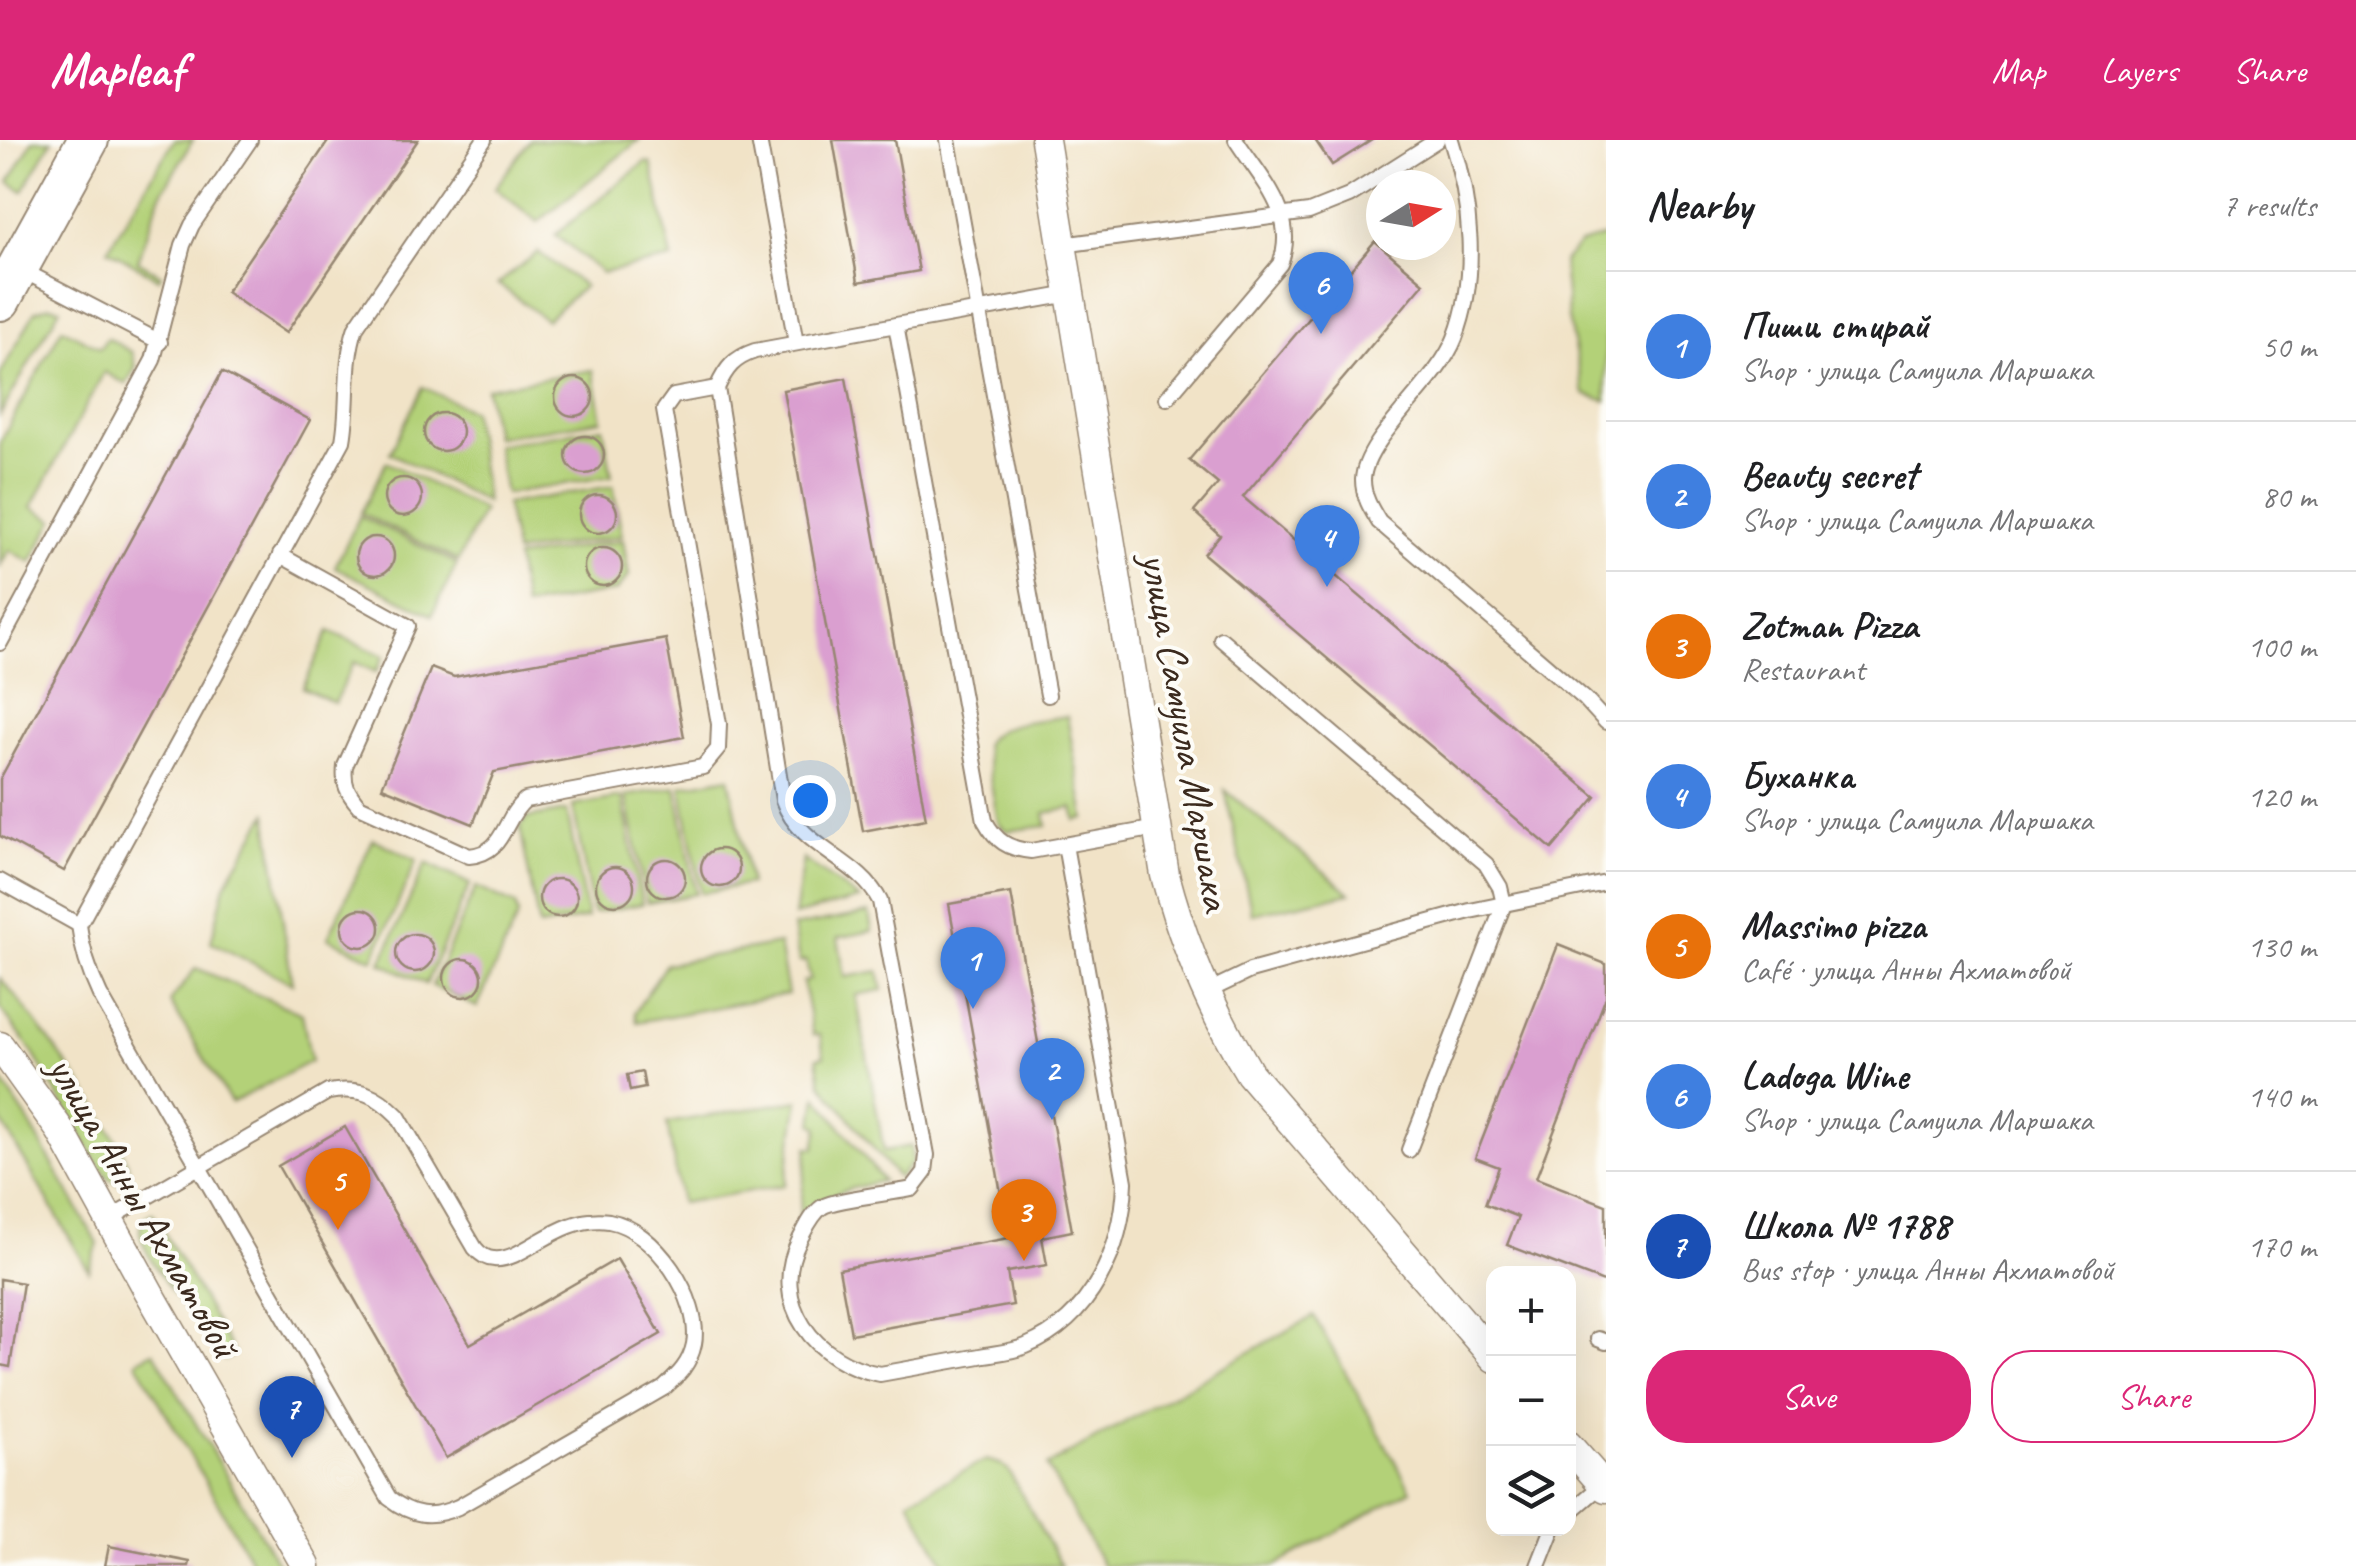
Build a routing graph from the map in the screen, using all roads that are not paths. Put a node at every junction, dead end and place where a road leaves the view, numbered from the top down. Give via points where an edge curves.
1 (88, 140) edge
2 (250, 140) edge
3 (484, 140) edge
4 (759, 140) edge
5 (948, 140) edge
6 (1045, 140) edge
7 (1236, 140) edge
8 (1437, 140) edge
9 (1451, 140) edge
10 (1285, 217) junction
11 (1062, 245) junction
12 (9, 284) edge
13 (1070, 294) junction
14 (979, 310) junction
15 (896, 325) junction
16 (160, 342) junction
17 (796, 343) junction
18 (717, 388) junction
19 (1167, 398) dead end
20 (280, 556) junction
21 (1221, 639) dead end
22 (0, 643) edge
23 (1048, 695) dead end
24 (1606, 722) edge
25 (1157, 828) junction
26 (1064, 845) junction
27 (0, 882) edge
28 (1606, 883) edge
29 (1504, 904) junction
30 (79, 925) junction
31 (1204, 992) junction
32 (0, 1046) edge
33 (1409, 1150) dead end
34 (198, 1167) junction
35 (109, 1218) junction
36 (1492, 1356) edge
37 (1569, 1446) edge
38 (1604, 1486) edge
39 (1576, 1508) edge
40 (1550, 1536) edge
41 (306, 1566) edge
42 (1538, 1566) edge

1 - 12 street
2 - 16 lane via 187,234
3 - 20 lane via 356,328 347,356 342,441
4 - 17 lane
5 - 14 lane
6 - 11 street, улица Самуила Маршака
7 - 10 lane
8 - 10 lane via 1350,196
9 - 24 lane via 1470,229 1462,314 1442,366 1370,454 1363,483 1368,505
10 - 11 lane
10 - 19 lane via 1280,264
11 - 13 street, улица Самуила Маршака
12 - 16 lane
13 - 14 lane
13 - 25 street, улица Самуила Маршака
14 - 15 lane
14 - 23 lane
15 - 17 lane
15 - 26 lane via 985,821 1014,849
16 - 22 lane
17 - 18 lane via 740,356
18 - 20 lane via 674,396 664,410 719,724 718,750 703,767 525,800 501,840 478,856 358,806 347,792 345,766 408,626
18 - 26 lane via 783,800 800,831 869,885 880,902 926,1155 926,1172 912,1189 824,1205 796,1246 791,1276 800,1321 820,1348 857,1370 880,1374 1022,1348 1074,1313 1110,1260 1125,1182
20 - 30 lane
21 - 29 lane via 1486,864
25 - 26 lane
25 - 31 street, улица Самуила Маршака via 1177,921
27 - 30 lane
28 - 29 lane
29 - 31 lane via 1250,971
29 - 33 lane
30 - 34 lane via 95,984
31 - 36 street, улица Самуила Маршака via 1250,1074
32 - 35 street, улица Анны Ахматовой via 60,1130
34 - 34 lane via 328,1092 366,1092 398,1116 486,1257 503,1258 585,1221 606,1221 657,1247 694,1321 690,1357 664,1388 458,1507 415,1514 389,1498
34 - 35 lane
35 - 41 street, улица Анны Ахматовой
37 - 38 street
38 - 39 lane
40 - 42 lane

